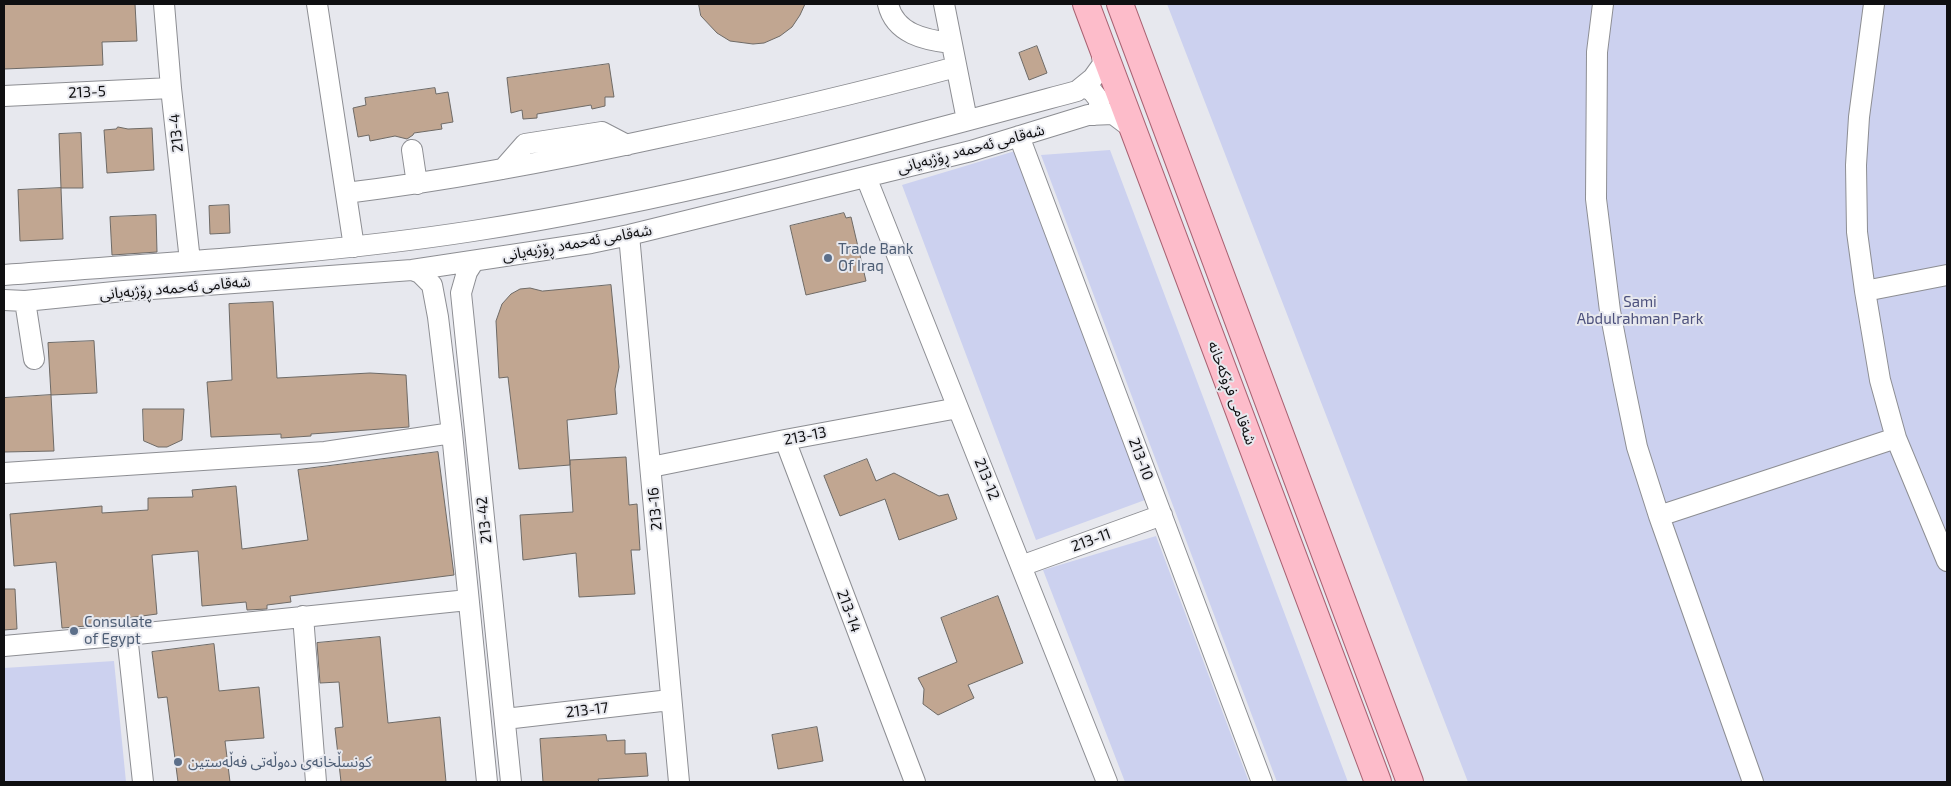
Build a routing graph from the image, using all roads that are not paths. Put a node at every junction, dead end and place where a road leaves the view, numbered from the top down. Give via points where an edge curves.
1 (164, 4) edge
2 (317, 4) edge
3 (888, 4) edge
4 (944, 4) edge
5 (1086, 4) edge
6 (1120, 4) edge
7 (1602, 4) edge
8 (1874, 4) edge
9 (951, 43) junction
10 (1101, 46) junction
11 (956, 67) junction
12 (1084, 87) junction
13 (171, 88) junction
14 (4, 96) edge
15 (1094, 115) junction
16 (967, 120) junction
17 (1132, 129) junction
18 (1019, 136) junction
19 (412, 150) dead end
20 (866, 177) junction
21 (730, 182) junction
22 (417, 184) junction
23 (346, 193) junction
24 (737, 208) junction
25 (629, 235) junction
26 (354, 247) junction
27 (190, 261) junction
28 (474, 261) junction
29 (412, 270) junction
30 (6, 275) edge
31 (1947, 276) edge
32 (1865, 291) junction
33 (13, 300) edge
34 (34, 359) dead end
35 (958, 408) junction
36 (452, 433) junction
37 (1896, 438) junction
38 (785, 440) junction
39 (651, 467) junction
40 (4, 473) edge
41 (1162, 515) junction
42 (1659, 516) junction
43 (1947, 562) edge
44 (1021, 566) junction
45 (468, 600) junction
46 (303, 616) junction
47 (127, 635) junction
48 (4, 646) edge
49 (670, 700) junction
50 (505, 720) junction
51 (143, 782) edge
52 (316, 782) edge
53 (487, 782) edge
54 (512, 782) edge
55 (679, 782) edge
56 (915, 782) edge
57 (1108, 782) edge
58 (1262, 782) edge
59 (1378, 782) edge
60 (1410, 782) edge
61 (1753, 782) edge

1 - 13 street, 213-4
2 - 23 street
3 - 9 street via 900,26 914,36
4 - 9 street
5 - 10 main road, شەقامی فڕۆکەخانە
6 - 60 main road, شەقامی فڕۆکەخانە
7 - 42 street via 1597,52 1596,199 1610,311 1623,379 1637,446
8 - 32 street via 1856,165 1858,232
9 - 11 street
10 - 12 street via 1103,64
10 - 17 main road, شەقامی فڕۆکەخانە
11 - 16 street
11 - 22 street via 860,93 627,145
12 - 15 street via 1100,101
12 - 16 street, شەقامی ئەحمەد ڕۆژبەیانی
13 - 14 street, 213-5
13 - 27 street, 213-4
15 - 17 street, شەقامی ئەحمەد ڕۆژبەیانی via 1113,114
15 - 18 street, شەقامی ئەحمەد ڕۆژبەیانی
16 - 21 street, شەقامی ئەحمەد ڕۆژبەیانی
17 - 59 main road, شەقامی فڕۆکەخانە
18 - 20 street, شەقامی ئەحمەد ڕۆژبەیانی
18 - 41 street, 213-10
19 - 22 street
20 - 24 street, شەقامی ئەحمەد ڕۆژبەیانی
20 - 35 street, 213-12
21 - 24 street
21 - 26 street, شەقامی ئەحمەد ڕۆژبەیانی via 477,231
22 - 23 street
23 - 26 street
24 - 25 street, شەقامی ئەحمەد ڕۆژبەیانی
25 - 28 street, شەقامی ئەحمەد ڕۆژبەیانی
25 - 39 street, 213-16
26 - 27 street, شەقامی ئەحمەد ڕۆژبەیانی
27 - 30 street, شەقامی ئەحمەد ڕۆژبەیانی
28 - 29 street, شەقامی ئەحمەد ڕۆژبەیانی
28 - 50 street, 213-42 via 461,293
29 - 33 street, شەقامی ئەحمەد ڕۆژبەیانی
29 - 36 street, 213-42 via 420,272 432,285
30 - 33 street
31 - 32 street
32 - 37 street via 1880,380
33 - 34 street
35 - 38 street, 213-13
35 - 44 street, 213-12
36 - 40 street via 325,452
36 - 45 street, 213-42
37 - 42 street
37 - 43 street
38 - 39 street, 213-13
38 - 56 street, 213-14
39 - 49 street, 213-16
41 - 44 street, 213-11
41 - 58 street, 213-10
42 - 61 street
44 - 57 street, 213-12
45 - 46 street
45 - 53 street, 213-42
46 - 47 street
46 - 52 street
47 - 48 street
47 - 51 street
49 - 50 street, 213-17
49 - 55 street, 213-16
50 - 54 street, 213-42

